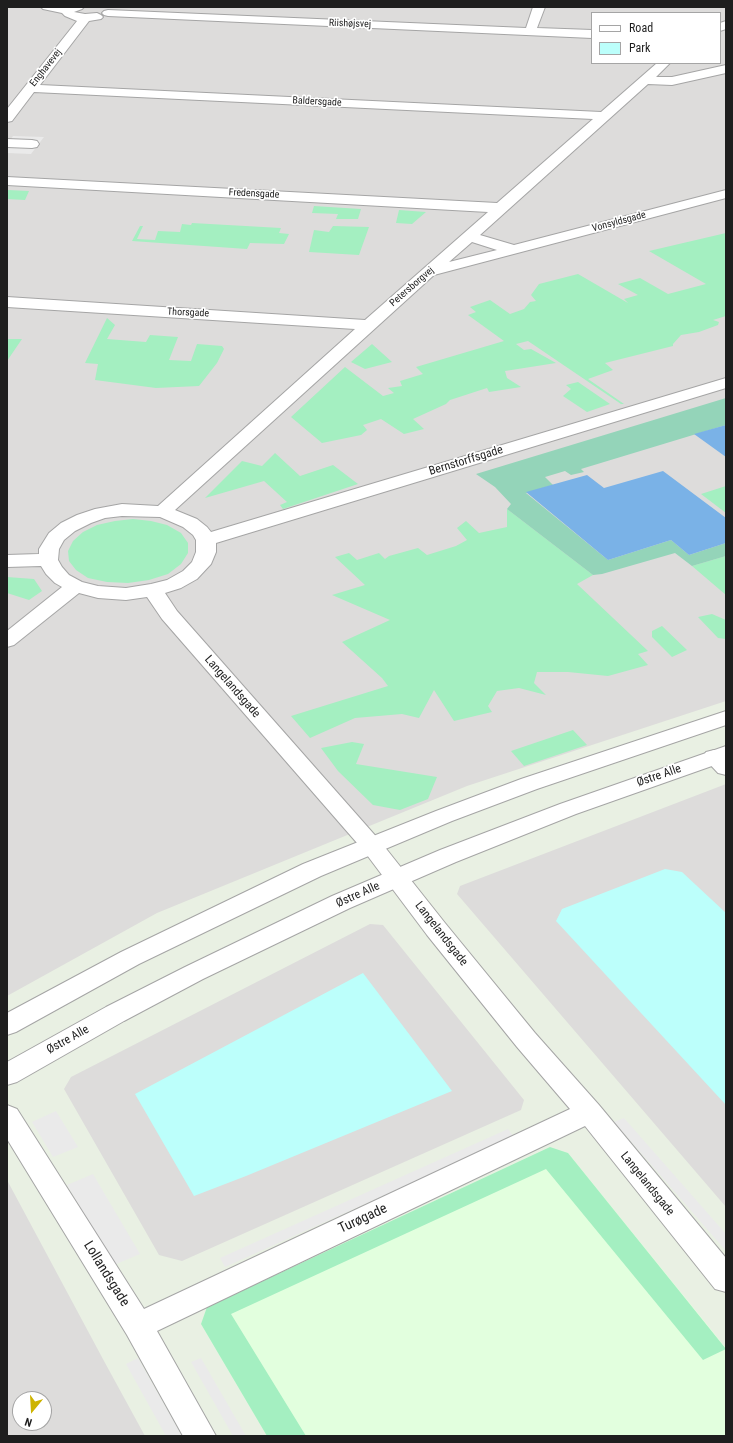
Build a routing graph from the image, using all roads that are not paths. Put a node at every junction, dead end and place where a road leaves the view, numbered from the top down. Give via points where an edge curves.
1 (47, 7) edge
2 (539, 7) edge
3 (74, 9) edge
4 (105, 10) edge
5 (85, 18) junction
6 (530, 32) junction
7 (591, 34) edge
8 (663, 64) edge
9 (726, 69) edge
10 (644, 80) junction
11 (30, 88) junction
12 (604, 116) junction
13 (8, 117) edge
14 (7, 143) edge
15 (32, 144) dead end
16 (7, 181) edge
17 (726, 194) edge
18 (501, 208) junction
19 (469, 236) junction
20 (513, 250) junction
21 (430, 272) junction
22 (7, 302) edge
23 (369, 325) junction
24 (726, 383) edge
25 (162, 512) junction
26 (206, 540) junction
27 (48, 560) junction
28 (7, 561) edge
29 (75, 586) junction
30 (153, 590) junction
31 (7, 641) edge
32 (726, 718) edge
33 (722, 760) edge
34 (372, 846) junction
35 (398, 878) junction
36 (7, 1025) edge
37 (7, 1075) edge
38 (589, 1112) junction
39 (7, 1116) edge
40 (726, 1280) edge
41 (138, 1326) junction
42 (200, 1436) edge

1 - 3 street
2 - 6 street
3 - 5 street via 68,12 71,16
4 - 5 street, Riishøjsvej via 100,17
4 - 6 street, Riishøjsvej via 329,18
5 - 11 street, Enghavevej
6 - 7 street, Riishøjsvej
8 - 10 street, Petersborgvej
9 - 10 street via 672,81
10 - 12 street, Petersborgvej
11 - 12 street, Baldersgade
11 - 13 street, Enghavevej
12 - 18 street, Petersborgvej
14 - 15 street
16 - 18 street, Fredensgade
17 - 20 street, Vonsyldsgade
18 - 19 street, Petersborgvej
19 - 20 street
19 - 21 street, Petersborgvej
20 - 21 street, Vonsyldsgade
21 - 23 street, Petersborgvej
22 - 23 street, Thorsgade
23 - 25 street, Petersborgvej
24 - 26 street, Bernstorffsgade
25 - 26 street via 190,523
25 - 27 street via 122,510 84,519 56,537 49,549
26 - 30 street via 204,558 190,575 174,584
27 - 28 street
27 - 29 street via 62,579
29 - 30 street via 119,594
29 - 31 street
30 - 34 street, Langelandsgade via 169,615
32 - 34 street via 529,784
33 - 35 street, Østre Alle via 568,809
34 - 35 street, Langelandsgade
34 - 36 street via 312,870 130,958
35 - 37 street, Østre Alle via 335,905 194,973
35 - 38 street, Langelandsgade via 526,1040
38 - 40 street, Langelandsgade
38 - 41 street, Turøgade
39 - 41 street, Lollandsgade
41 - 42 street, Lollandsgade

